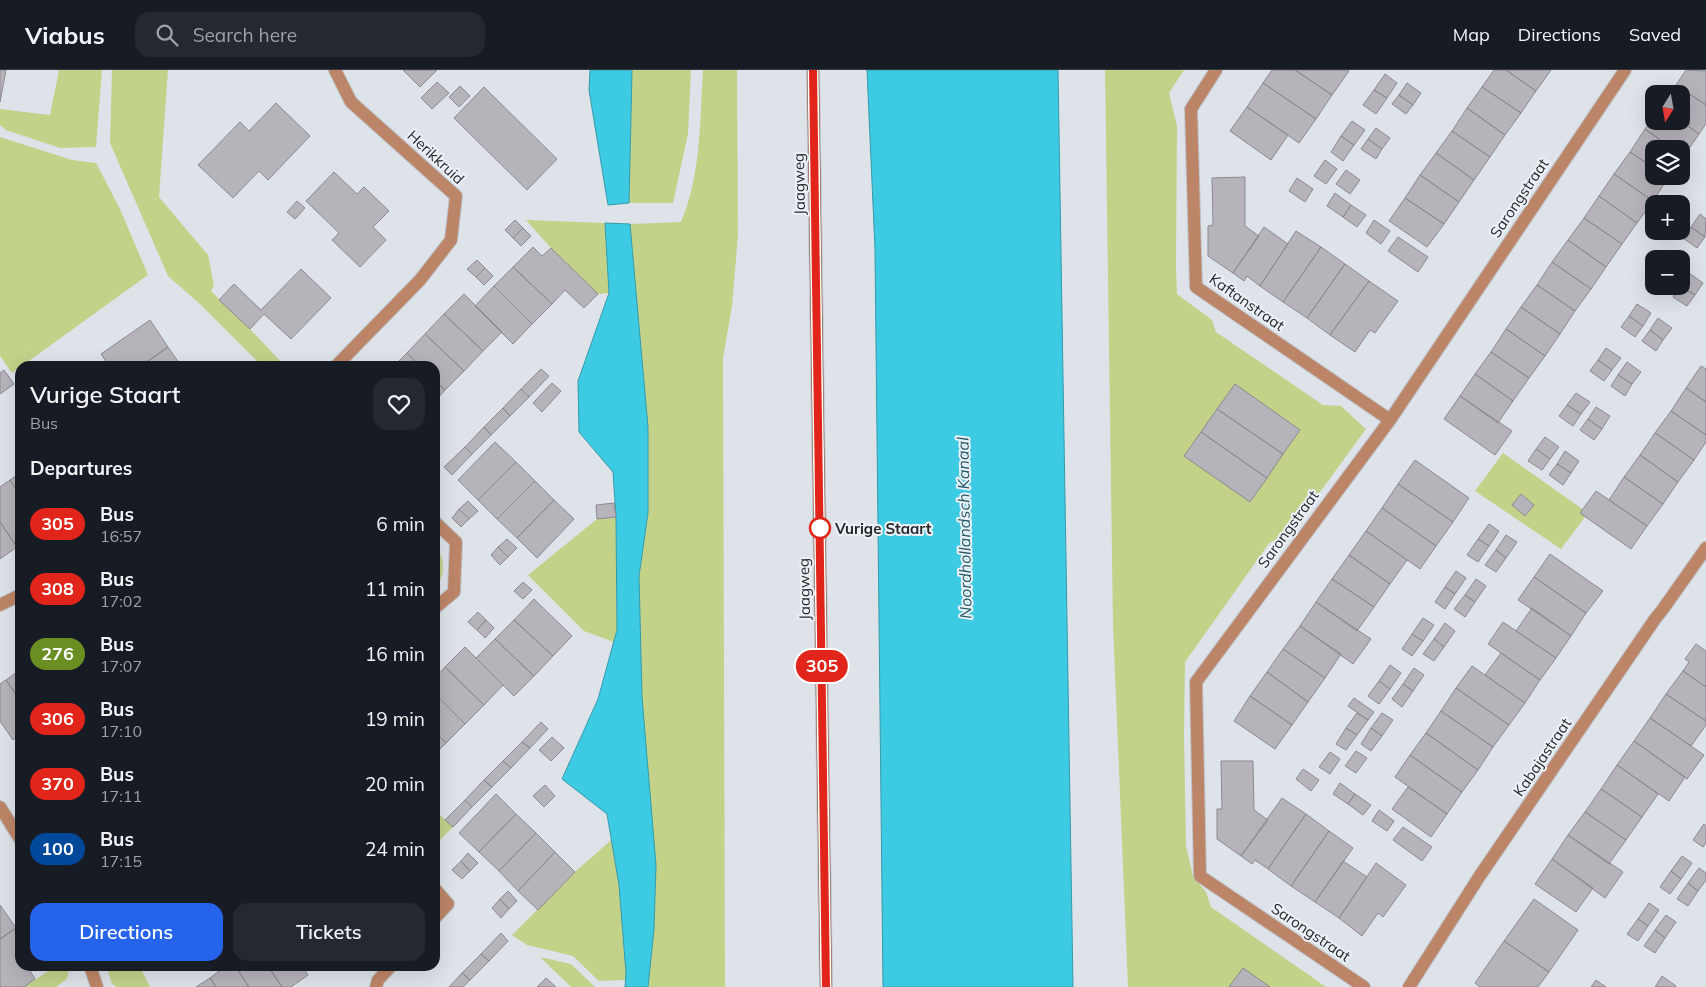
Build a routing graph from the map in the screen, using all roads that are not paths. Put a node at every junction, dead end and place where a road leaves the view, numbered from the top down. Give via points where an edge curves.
1 (335, 70) edge
2 (813, 70) edge
3 (1216, 70) edge
4 (1625, 70) edge
5 (341, 361) edge
6 (1390, 420) junction
7 (440, 527) edge
8 (1706, 548) edge
9 (15, 598) edge
10 (440, 604) edge
11 (0, 605) edge
12 (0, 807) edge
13 (15, 831) edge
14 (440, 895) edge
15 (440, 913) edge
16 (92, 971) edge
17 (386, 971) edge
18 (97, 987) edge
19 (376, 987) edge
20 (826, 987) edge
21 (1364, 987) edge
22 (1409, 987) edge

1 - 5 street, Herikkruid via 350,102 456,196 452,240 420,280
2 - 20 main road, Jaagweg
3 - 6 street, Kaftanstraat via 1191,109 1196,287
4 - 6 street, Sarongstraat
6 - 21 street, Sarongstraat via 1196,682 1200,876
7 - 10 street via 456,542 454,592
8 - 22 street, Kabajastraat via 1479,877
9 - 11 street
12 - 13 street
14 - 15 street via 448,904
16 - 18 street
17 - 19 street

